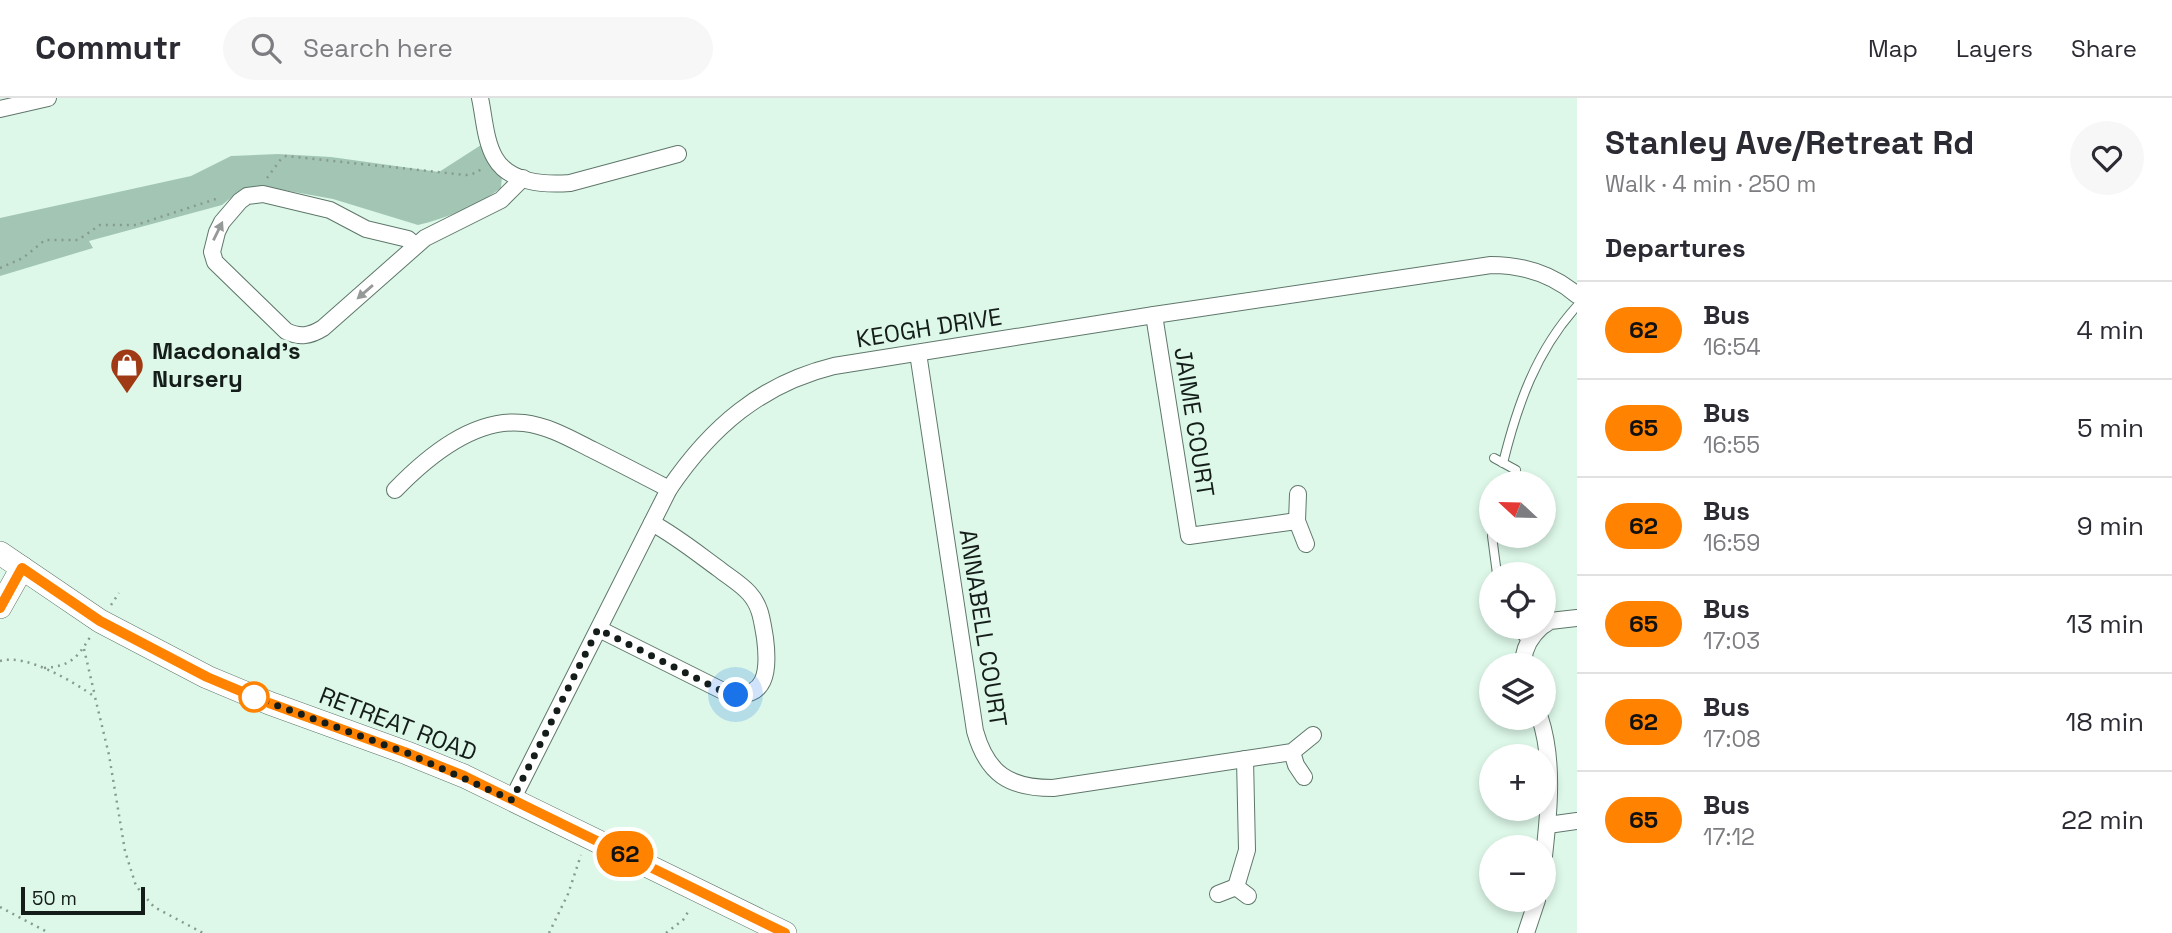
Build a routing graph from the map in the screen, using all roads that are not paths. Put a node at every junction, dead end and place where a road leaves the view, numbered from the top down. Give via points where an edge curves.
1 (48, 98) edge
2 (480, 98) edge
3 (0, 109) edge
4 (678, 154) dead end
5 (523, 178) junction
6 (416, 246) junction
7 (1577, 296) edge
8 (1577, 306) edge
9 (1154, 315) junction
10 (918, 353) junction
11 (1493, 458) dead end
12 (1503, 463) junction
13 (1516, 470) dead end
14 (669, 489) junction
15 (395, 490) dead end
16 (1298, 494) dead end
17 (1297, 521) junction
18 (652, 523) junction
19 (1306, 544) dead end
20 (0, 553) edge
21 (22, 568) junction
22 (0, 607) edge
23 (1577, 618) edge
24 (1556, 620) edge
25 (598, 629) junction
26 (1525, 639) edge
27 (1531, 639) edge
28 (1528, 642) junction
29 (1524, 653) edge
30 (1542, 730) edge
31 (1313, 735) dead end
32 (1292, 752) junction
33 (1245, 759) junction
34 (1304, 777) dead end
35 (512, 800) junction
36 (1577, 821) edge
37 (1548, 825) junction
38 (1547, 835) edge
39 (1218, 894) dead end
40 (1533, 912) edge
41 (785, 933) edge
42 (1526, 933) edge

1 - 3 street
2 - 5 street via 495,159
4 - 5 street via 570,183
5 - 6 street via 502,200 436,231
6 -> 6 street via 323,328 304,336 286,331 221,270 212,252 222,222 240,201 257,194 330,209 366,229 408,239
7 - 9 street, KEOGH DRIVE via 1551,277 1528,268 1491,265
8 - 12 lane via 1561,323 1534,370 1518,406
9 - 10 street, KEOGH DRIVE
9 - 17 street, JAIME COURT via 1189,536
10 - 14 street, KEOGH DRIVE via 834,366 778,385 725,422
10 - 33 street, ANNABELL COURT via 975,731 988,764 1010,781 1053,788
11 - 12 lane
12 - 13 lane
14 - 15 street via 551,430 507,423 454,442 431,456
14 - 18 street, KEOGH DRIVE
16 - 17 street
17 - 19 street
18 - 25 street, KEOGH DRIVE
18 - 25 street via 756,601 768,660 763,682 748,694 725,692
20 - 21 street, RETREAT ROAD
21 - 22 street
21 - 35 street, RETREAT ROAD via 155,652 241,692 417,756
23 - 24 street
25 - 35 street, KEOGH DRIVE
26 - 28 lane
27 - 28 street
28 - 29 street
30 - 37 street
31 - 32 street
32 - 33 street, ANNABELL COURT
32 - 34 street
33 - 39 street via 1247,850 1242,892
35 - 41 street, RETREAT ROAD
36 - 37 street
37 - 38 street
40 - 42 street

